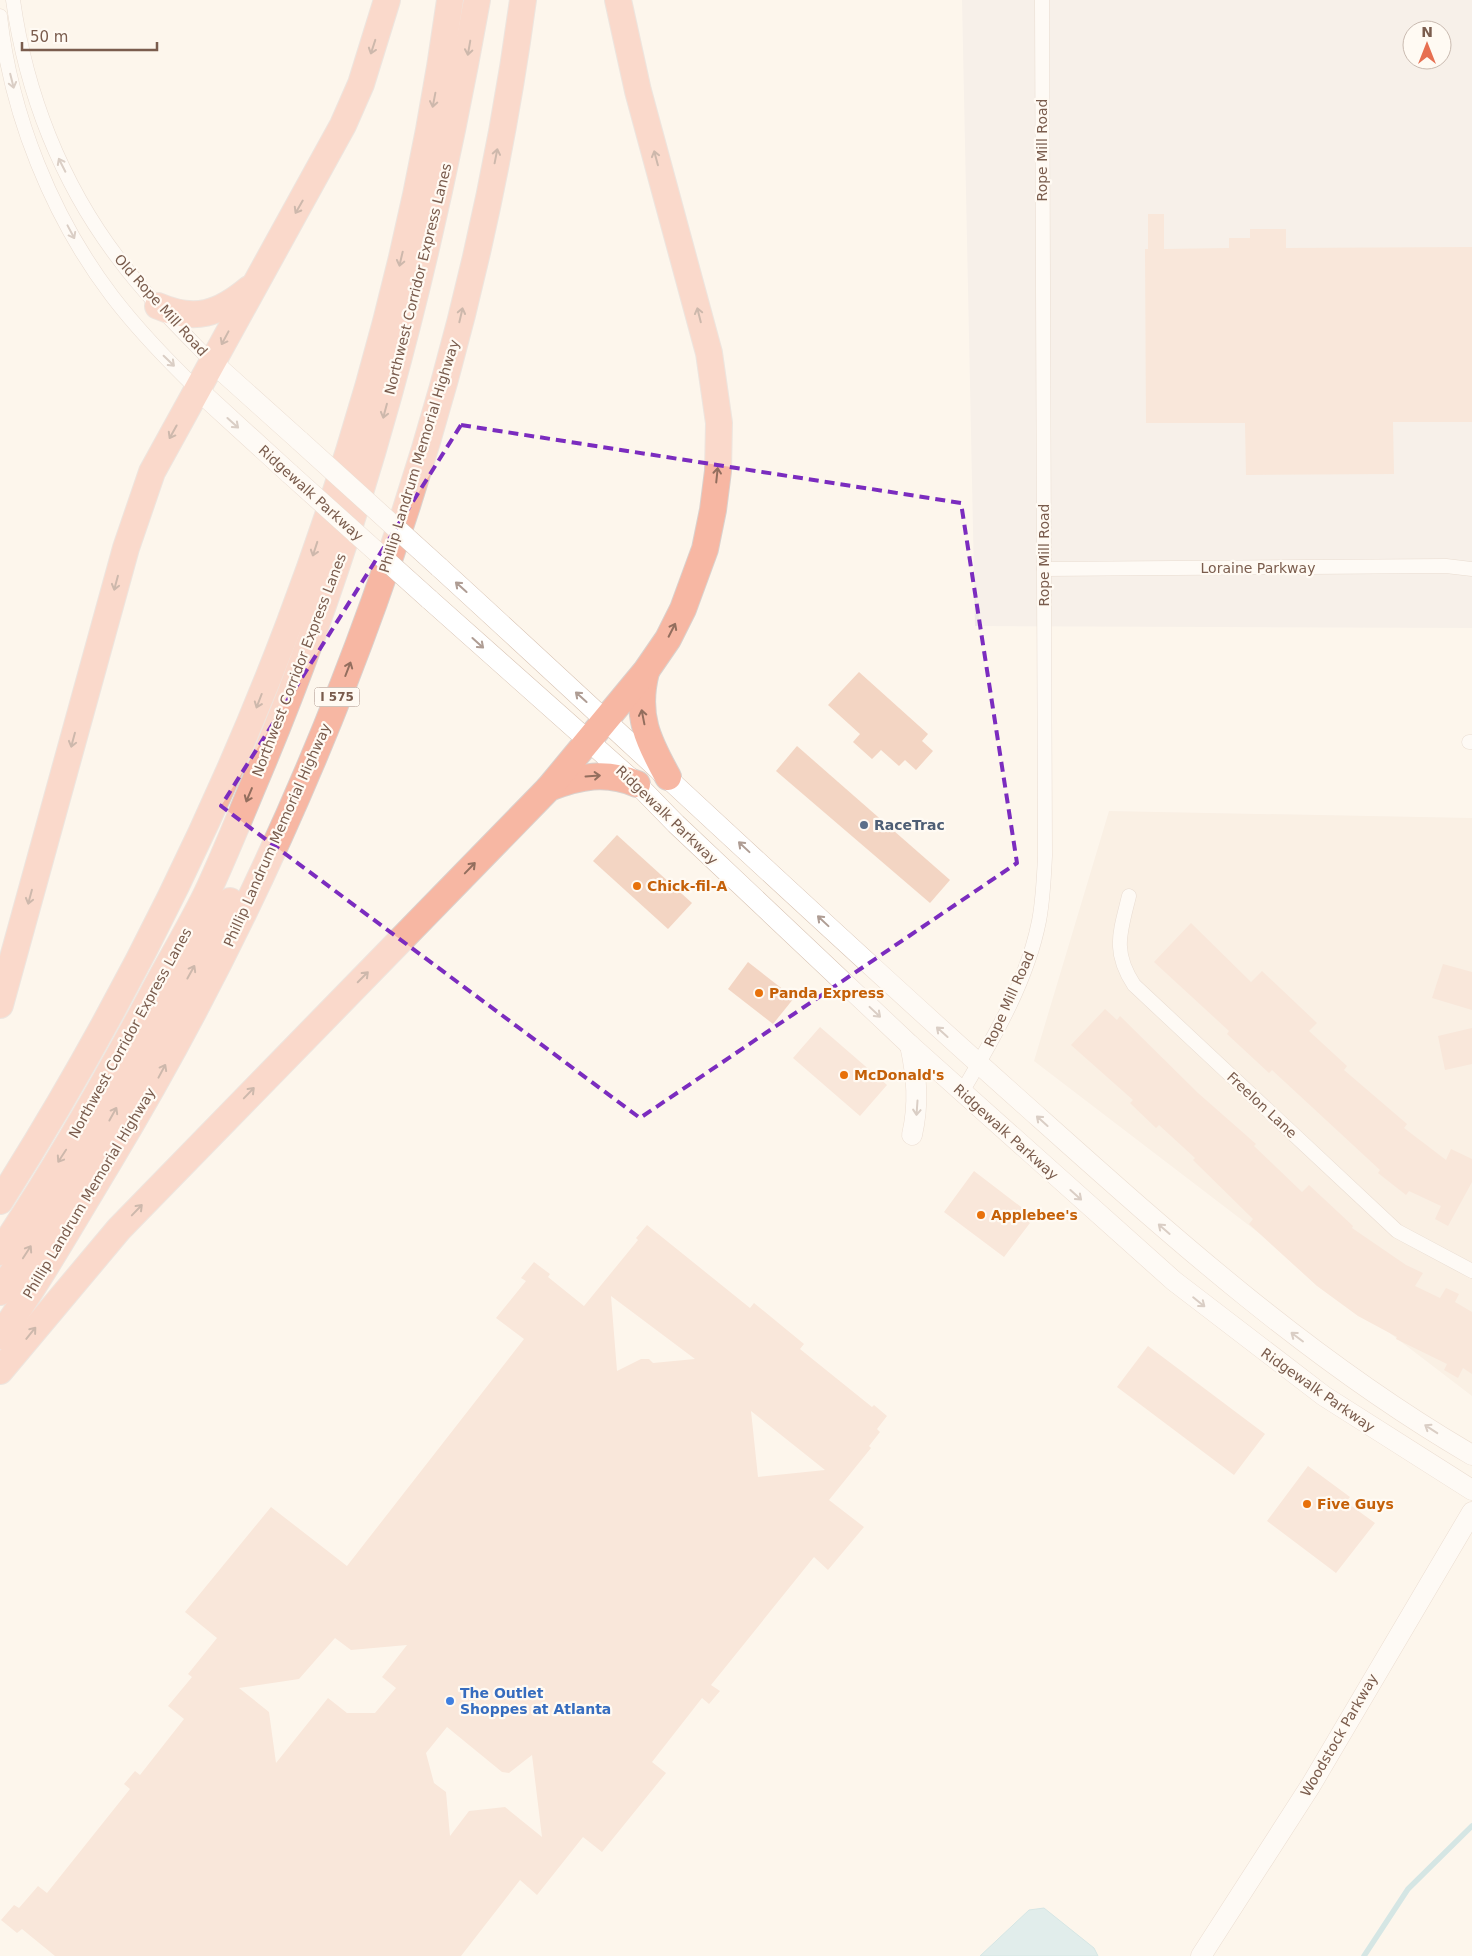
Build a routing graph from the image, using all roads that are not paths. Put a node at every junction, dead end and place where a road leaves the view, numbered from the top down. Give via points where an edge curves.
1 (13, 0) edge
2 (387, 0) edge
3 (450, 0) edge
4 (477, 0) edge
5 (522, 0) edge
6 (618, 0) edge
7 (1042, 0) edge
8 (0, 16) edge
9 (20, 42) junction
10 (2, 45) edge
11 (255, 284) junction
12 (158, 306) junction
13 (212, 362) junction
14 (197, 389) junction
15 (300, 441) joint
16 (1472, 569) edge
17 (1044, 570) junction
18 (646, 671) junction
19 (606, 719) junction
20 (325, 730) junction
21 (588, 740) junction
22 (668, 777) junction
23 (637, 784) junction
24 (549, 788) junction
25 (1129, 896) dead end
26 (0, 1006) edge
27 (910, 1045) junction
28 (978, 1064) junction
29 (962, 1092) junction
30 (912, 1136) dead end
31 (0, 1201) edge
32 (0, 1252) edge
33 (1472, 1271) edge
34 (0, 1292) edge
35 (0, 1336) edge
36 (0, 1371) edge
37 (1472, 1455) edge
38 (1472, 1490) edge
39 (1472, 1512) edge
40 (1201, 1956) edge

1 - 9 street, Old Rope Mill Road
2 -> 11 highway via 361,84 343,125
3 -> 31 highway via 421,168 374,361 306,578 241,746 150,941 92,1048
4 -> 32 highway, Northwest Corridor Express Lanes via 445,168 408,328 342,553 286,706 207,893 79,1128
20 -> 5 highway, Phillip Landrum Memorial Highway / I 575 via 382,577 429,431 459,322 485,213
18 -> 6 highway via 683,609 705,549 718,471 719,424 709,353 638,91
7 - 17 street, Rope Mill Road
8 - 10 street, Old Rope Mill Road
9 - 10 street
12 -> 9 street, Old Rope Mill Road via 117,257 55,153 30,83
10 -> 14 street, Old Rope Mill Road via 39,164 80,248 136,325
11 - 12 highway via 222,308 206,314 173,312
11 -> 13 highway
12 - 13 street, Old Rope Mill Road
13 - 14 highway
13 - 15 main road, Old Rope Mill Road
14 -> 21 main road, Ridgewalk Parkway, bridge
14 -> 26 highway via 152,472 139,508
19 -> 15 main road, Ridgewalk Parkway, bridge
16 - 17 street, Loraine Parkway via 1446,566
17 - 28 street, Rope Mill Road via 1043,889 1030,954
18 - 19 highway
22 -> 18 highway via 654,752 642,716 641,691
19 - 21 highway
19 - 22 main road, Ridgewalk Parkway
34 -> 20 highway via 97,1144
35 -> 20 highway, Phillip Landrum Memorial Highway / I 575 via 159,1076 249,901
21 - 23 main road, Ridgewalk Parkway
21 - 24 highway
28 -> 22 main road, Ridgewalk Parkway
24 -> 23 highway via 595,775 622,778
23 -> 27 main road, Ridgewalk Parkway
36 -> 24 highway via 119,1229
25 - 33 street, Freelon Lane via 1119,937 1123,968 1134,985 1396,1231
27 - 29 main road, Ridgewalk Parkway
27 -> 30 main road via 918,1089 918,1109
28 - 29 street, Rope Mill Road
37 -> 28 main road, Ridgewalk Parkway via 1333,1363 1262,1310 1161,1227
29 -> 38 main road, Ridgewalk Parkway via 1127,1240 1220,1318 1365,1424
39 - 40 main road, Woodstock Parkway via 1311,1785

